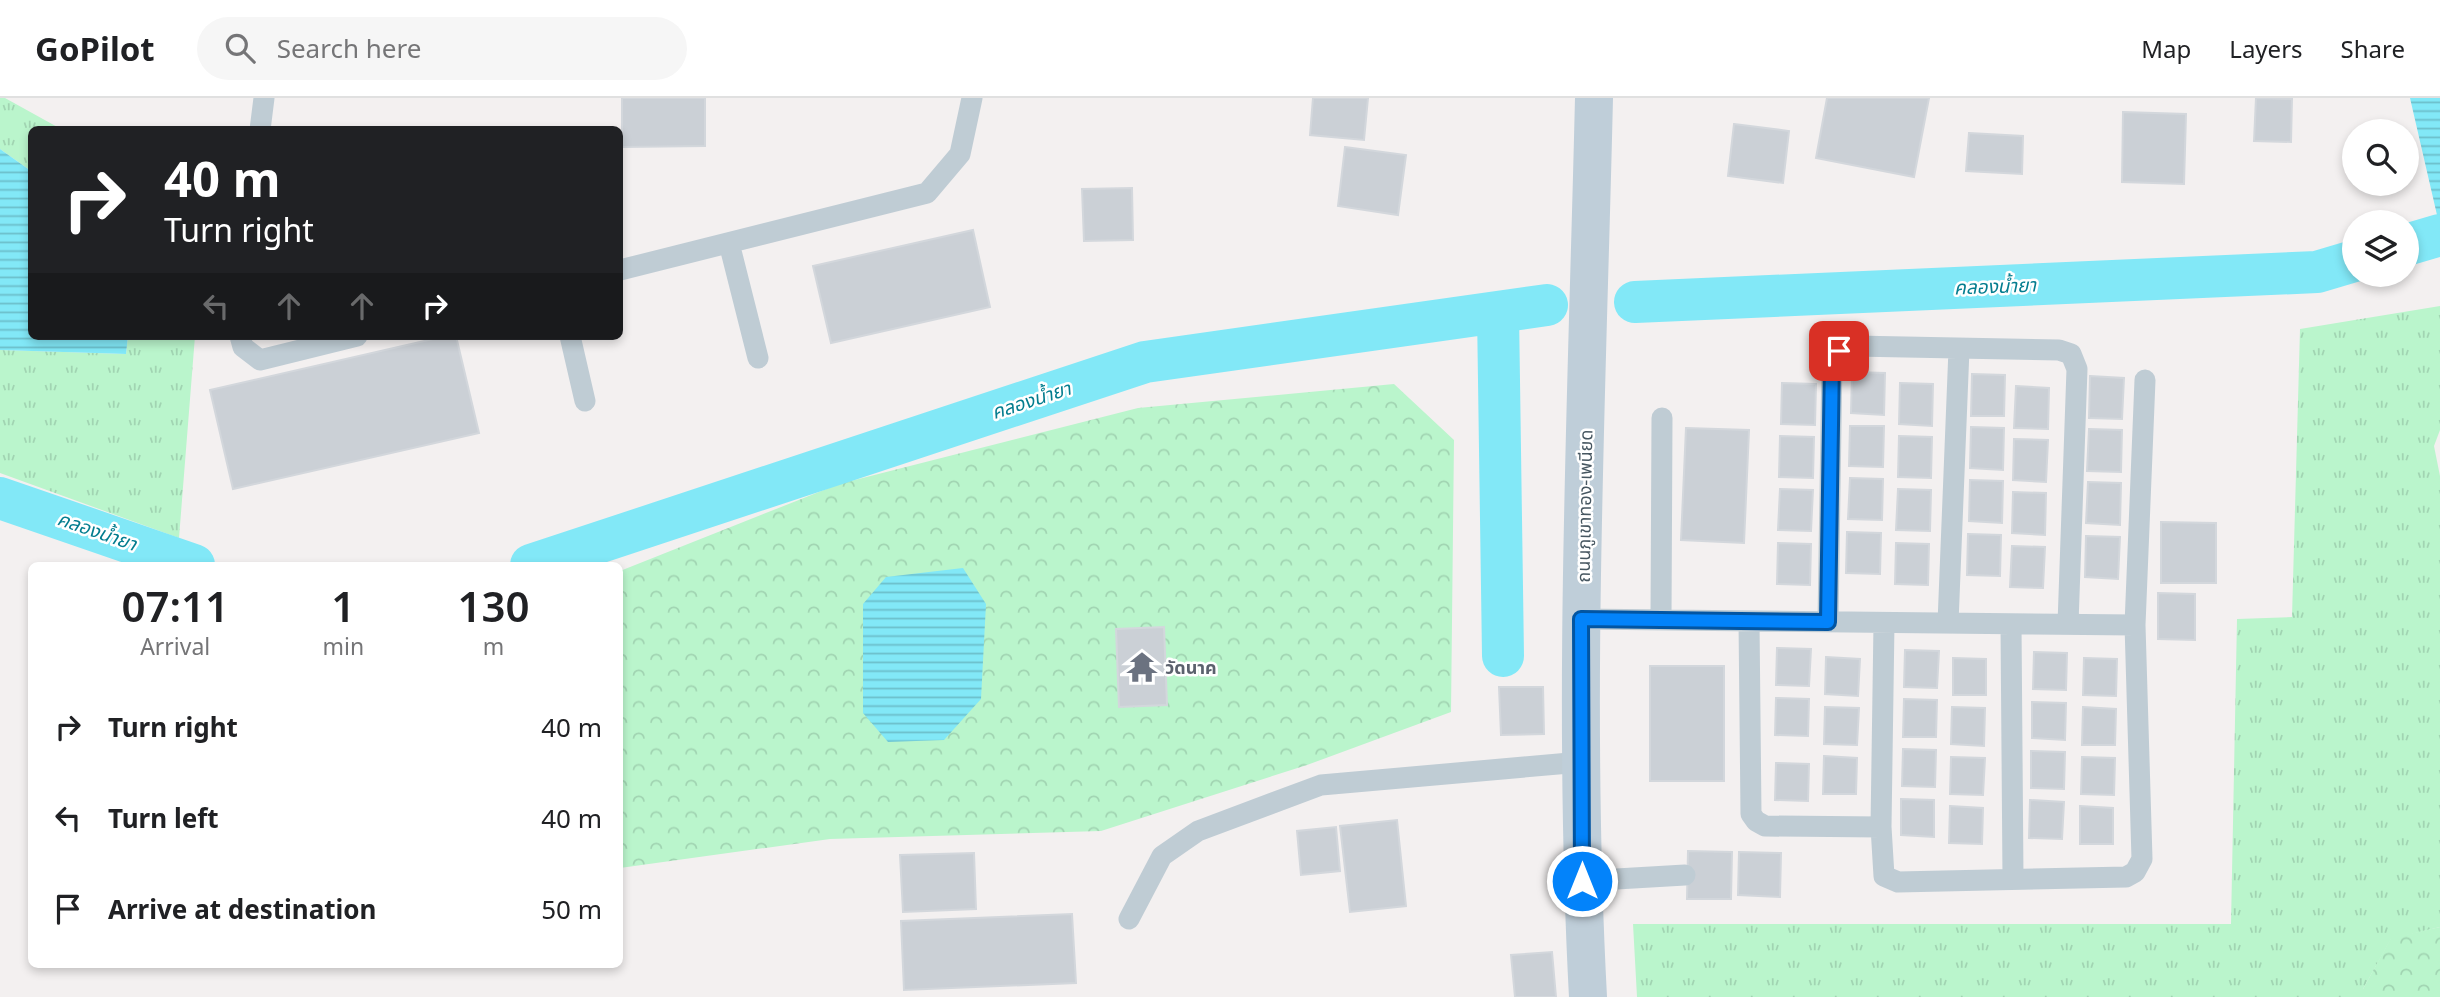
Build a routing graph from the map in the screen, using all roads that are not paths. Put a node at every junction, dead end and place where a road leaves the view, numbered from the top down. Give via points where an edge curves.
1 (264, 98) edge
2 (972, 98) edge
3 (1594, 98) edge
4 (260, 126) edge
5 (729, 243) junction
6 (623, 269) edge
7 (241, 340) edge
8 (341, 340) edge
9 (571, 340) edge
10 (1959, 349) junction
11 (758, 358) dead end
12 (2145, 380) dead end
13 (585, 401) dead end
14 (1662, 418) dead end
15 (1581, 619) junction
16 (1661, 620) junction
17 (1749, 621) junction
18 (1828, 622) junction
19 (1884, 623) junction
20 (1948, 623) junction
21 (2011, 624) junction
22 (2068, 624) junction
23 (2135, 625) junction
24 (1581, 762) junction
25 (1881, 827) junction
26 (1685, 875) dead end
27 (2013, 878) junction
28 (1582, 881) junction
29 (1129, 919) dead end
30 (1588, 997) edge

1 - 4 lane
2 - 5 lane via 960,154 927,193
3 - 15 main road, ถนนภูเขาทอง-เพนียด
5 - 6 lane
5 - 11 lane
7 - 8 lane via 260,360
9 - 13 lane
10 - 18 lane via 1854,346 1839,351 1832,360
10 - 20 lane
10 - 22 lane via 2059,350 2071,354 2077,369
12 - 23 lane
14 - 16 lane
15 - 16 lane
15 - 24 main road, ถนนภูเขาทอง-เพนียด
16 - 17 lane
17 - 18 lane
17 - 25 lane via 1751,814 1765,825
18 - 19 lane
19 - 20 lane
19 - 25 lane
20 - 21 lane
21 - 22 lane
21 - 27 lane
22 - 23 lane
23 - 27 lane via 2142,859 2126,877
24 - 28 main road, ถนนภูเขาทอง-เพนียด
24 - 29 lane via 1321,785 1198,831 1162,856
25 - 27 lane via 1884,876 1898,882
26 - 28 lane
28 - 30 main road, ถนนภูเขาทอง-เพนียด

